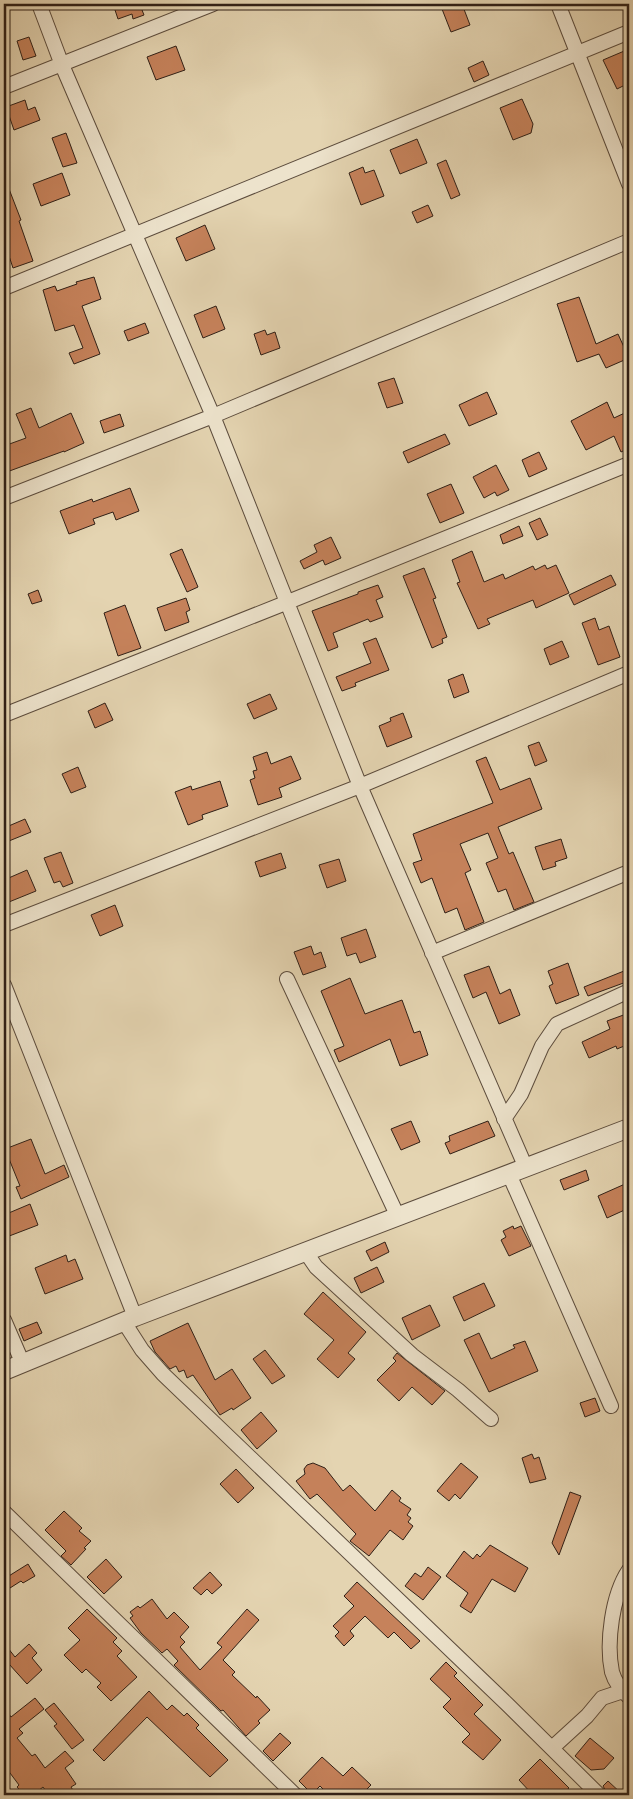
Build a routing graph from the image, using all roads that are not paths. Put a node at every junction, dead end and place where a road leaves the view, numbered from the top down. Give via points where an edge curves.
1 (39, 4) edge
2 (213, 4) edge
3 (558, 4) edge
4 (629, 32) edge
5 (577, 54) junction
6 (62, 65) junction
7 (4, 86) edge
8 (629, 184) edge
9 (136, 234) junction
10 (629, 241) edge
11 (4, 288) edge
12 (213, 416) junction
13 (629, 464) edge
14 (4, 498) edge
15 (288, 602) junction
16 (629, 672) edge
17 (4, 715) edge
18 (360, 786) junction
19 (629, 872) edge
20 (4, 925) edge
21 (432, 952) junction
22 (287, 979) dead end
23 (4, 985) edge
24 (629, 991) edge
25 (504, 1119) junction
26 (629, 1128) edge
27 (526, 1168) junction
28 (509, 1174) junction
29 (398, 1217) junction
30 (305, 1251) junction
31 (130, 1319) junction
32 (4, 1320) edge
33 (23, 1364) junction
34 (4, 1371) edge
35 (611, 1406) dead end
36 (491, 1419) dead end
37 (4, 1512) edge
38 (629, 1570) edge
39 (627, 1692) edge
40 (552, 1748) junction
41 (295, 1795) edge
42 (599, 1795) edge

1 - 6 street
2 - 6 street
3 - 5 street
4 - 5 street
5 - 8 street
5 - 9 street
6 - 7 street
6 - 9 street
9 - 11 street
9 - 12 street
10 - 12 street
12 - 14 street
12 - 15 street
13 - 15 street
15 - 17 street
15 - 18 street
16 - 18 street
18 - 20 street
18 - 21 street
19 - 21 street
21 - 25 street
22 - 29 street
23 - 31 street
24 - 25 street via 557,1024 542,1046 521,1094
25 - 27 street
26 - 27 street
27 - 28 street
28 - 29 street
28 - 35 street
29 - 30 street
30 - 31 street
30 - 36 street via 316,1267 404,1348
31 - 33 street
31 - 40 street via 142,1350 163,1374
32 - 33 street
33 - 34 street
37 - 41 street
38 - 39 street via 616,1597 610,1651 613,1673
39 - 40 street via 602,1698
40 - 42 street

